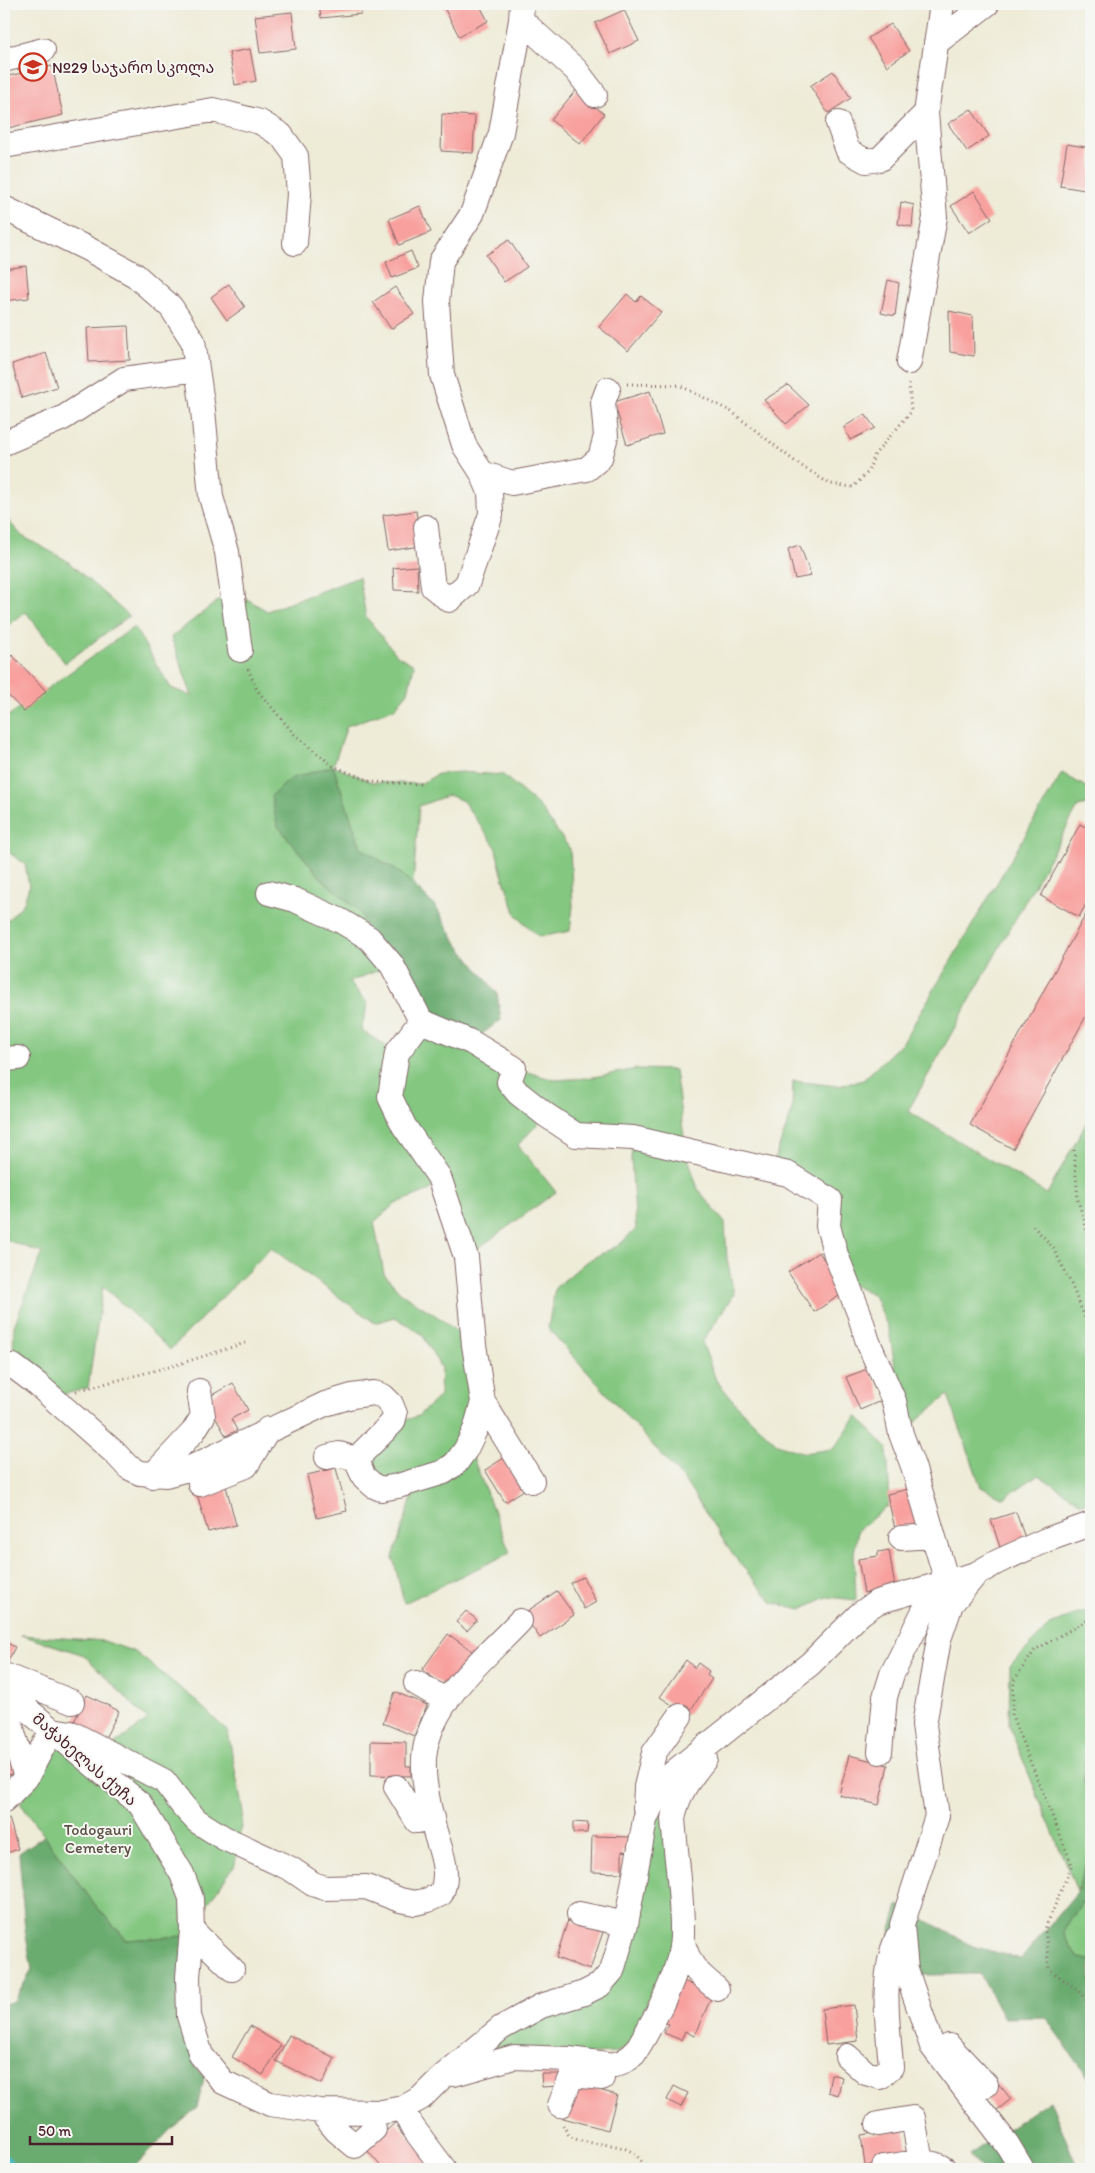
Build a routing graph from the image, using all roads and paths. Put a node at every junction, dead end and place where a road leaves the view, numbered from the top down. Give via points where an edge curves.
1 (942, 4) edge
2 (987, 4) edge
3 (521, 12) edge
4 (936, 43) junction
5 (43, 50) dead end
6 (4, 60) edge
7 (596, 95) dead end
8 (926, 113) junction
9 (838, 123) dead end
10 (4, 146) edge
11 (4, 208) edge
12 (295, 243) dead end
13 (909, 362) joint
14 (197, 369) junction
15 (608, 389) joint
16 (4, 443) edge
17 (482, 473) junction
18 (426, 527) dead end
19 (240, 650) joint
20 (420, 784) dead end
21 (270, 894) dead end
22 (421, 1021) junction
23 (1074, 1150) dead end
24 (1033, 1226) dead end
25 (1091, 1246) edge
26 (1091, 1332) edge
27 (245, 1343) dead end
28 (4, 1366) edge
29 (199, 1391) dead end
30 (53, 1397) junction
31 (483, 1402) junction
32 (268, 1429) junction
33 (327, 1457) dead end
34 (359, 1460) junction
35 (152, 1476) junction
36 (532, 1482) dead end
37 (200, 1484) dead end
38 (1091, 1524) edge
39 (933, 1536) junction
40 (901, 1538) dead end
41 (976, 1574) junction
42 (947, 1582) junction
43 (1091, 1618) edge
44 (520, 1621) dead end
45 (4, 1675) edge
46 (416, 1683) dead end
47 (4, 1690) edge
48 (447, 1701) junction
49 (72, 1702) dead end
50 (680, 1716) dead end
51 (4, 1720) edge
52 (52, 1730) junction
53 (727, 1731) junction
54 (880, 1752) dead end
55 (26, 1778) junction
56 (396, 1787) dead end
57 (4, 1800) edge
58 (432, 1818) junction
59 (645, 1820) junction
60 (579, 1914) dead end
61 (626, 1924) junction
62 (902, 1925) junction
63 (192, 1930) junction
64 (682, 1938) junction
65 (232, 1969) dead end
66 (906, 1970) junction
67 (717, 1989) dead end
68 (1091, 2006) edge
69 (634, 2054) junction
70 (847, 2056) dead end
71 (442, 2077) junction
72 (986, 2084) dead end
73 (560, 2105) joint
74 (403, 2108) junction
75 (320, 2111) junction
76 (878, 2124) dead end
77 (374, 2129) dead end
78 (922, 2162) junction
79 (884, 2168) dead end
80 (444, 2169) edge
81 (646, 2169) edge
82 (944, 2169) edge
83 (1022, 2169) edge

1 - 4 street
2 - 4 street
3 - 7 street
3 - 17 street via 501,133 472,214 441,261 437,302 442,375 464,444
4 - 8 street
5 - 6 street
8 - 9 street via 880,159 866,161 848,151
8 - 13 street via 935,217
10 - 12 street via 213,110 260,122 281,135 296,156 299,194
11 - 14 street via 135,275 171,308 193,340
13 - 15 path via 911,412 875,454 868,472 853,487 830,484 797,463 732,412 679,385 620,384
14 - 16 street via 124,379 63,418
14 - 19 street via 211,496 227,552
15 - 17 street via 603,402 606,436 600,458 587,469 512,483
17 - 18 street via 490,492 491,514 467,584 449,600 433,587
19 - 20 path via 257,690 295,735 333,766 372,782
21 - 22 street via 295,900 369,938 392,965
22 - 31 street via 396,1053 390,1097 404,1126 439,1178 466,1257
22 - 39 street via 471,1042 514,1068 509,1082 518,1092 576,1135 633,1138 788,1174 830,1200 828,1226 836,1255 894,1401
23 - 25 path via 1078,1200
24 - 26 path via 1052,1246
27 - 30 path via 184,1363
28 - 30 street via 13,1366
29 - 35 street via 203,1416 193,1432
30 - 35 street via 128,1467
31 - 34 street via 466,1449 444,1472 381,1489 364,1477
31 - 36 street
32 - 34 street via 325,1404 374,1393 383,1396 391,1404 394,1422
32 - 35 street via 188,1469
32 - 37 street via 246,1466
33 - 34 street via 339,1454
38 - 41 street via 1046,1540
39 - 40 street
39 - 42 street
41 - 42 street
41 - 62 street via 952,1604 939,1639 924,1725 936,1816
42 - 53 street via 877,1602 860,1614 810,1664
42 - 54 street via 931,1597 892,1674 885,1697
43 - 68 path via 1035,1650 1014,1680 1012,1716 1072,1865 1045,1929 1049,1969 1080,1992
44 - 48 street
45 - 49 street
46 - 48 street
47 - 52 street, მაჭახელას ქუჩა
48 - 58 street via 426,1741 424,1765
50 - 59 street via 654,1753 646,1787
51 - 55 street via 11,1725
52 - 55 street
52 - 58 street via 71,1733 164,1781 183,1806 204,1825 325,1888 366,1887 415,1903 441,1894 446,1884 445,1869
52 - 63 street, მაჭახელას ქუჩა via 140,1804 182,1874 191,1898
53 - 59 street via 673,1773 657,1793
53 - 64 street via 685,1785 676,1803 673,1819
55 - 57 street
56 - 58 street via 417,1821
59 - 61 street
60 - 61 street
61 - 71 street via 612,1971 600,1985 520,2016
62 - 66 street
62 - 70 street via 892,1948 886,1993 891,2067 880,2077 866,2073
63 - 65 street
63 - 75 street, მაჭახელას ქუჩა via 189,2016 201,2055 223,2082 270,2104
64 - 67 street via 695,1972
64 - 69 street via 674,1976
66 - 72 street via 937,2031
66 - 83 street via 932,2046 1007,2144
69 - 71 street via 614,2065 514,2057
69 - 73 street via 620,2076 608,2079 572,2075
71 - 74 street via 420,2098
73 - 81 path via 558,2116 570,2135 630,2150
74 - 75 street, მაჭახელას ქუჩა via 382,2112
74 - 80 street via 411,2125
75 - 77 street via 355,2146
76 - 78 street via 914,2118
78 - 79 street
78 - 82 street

